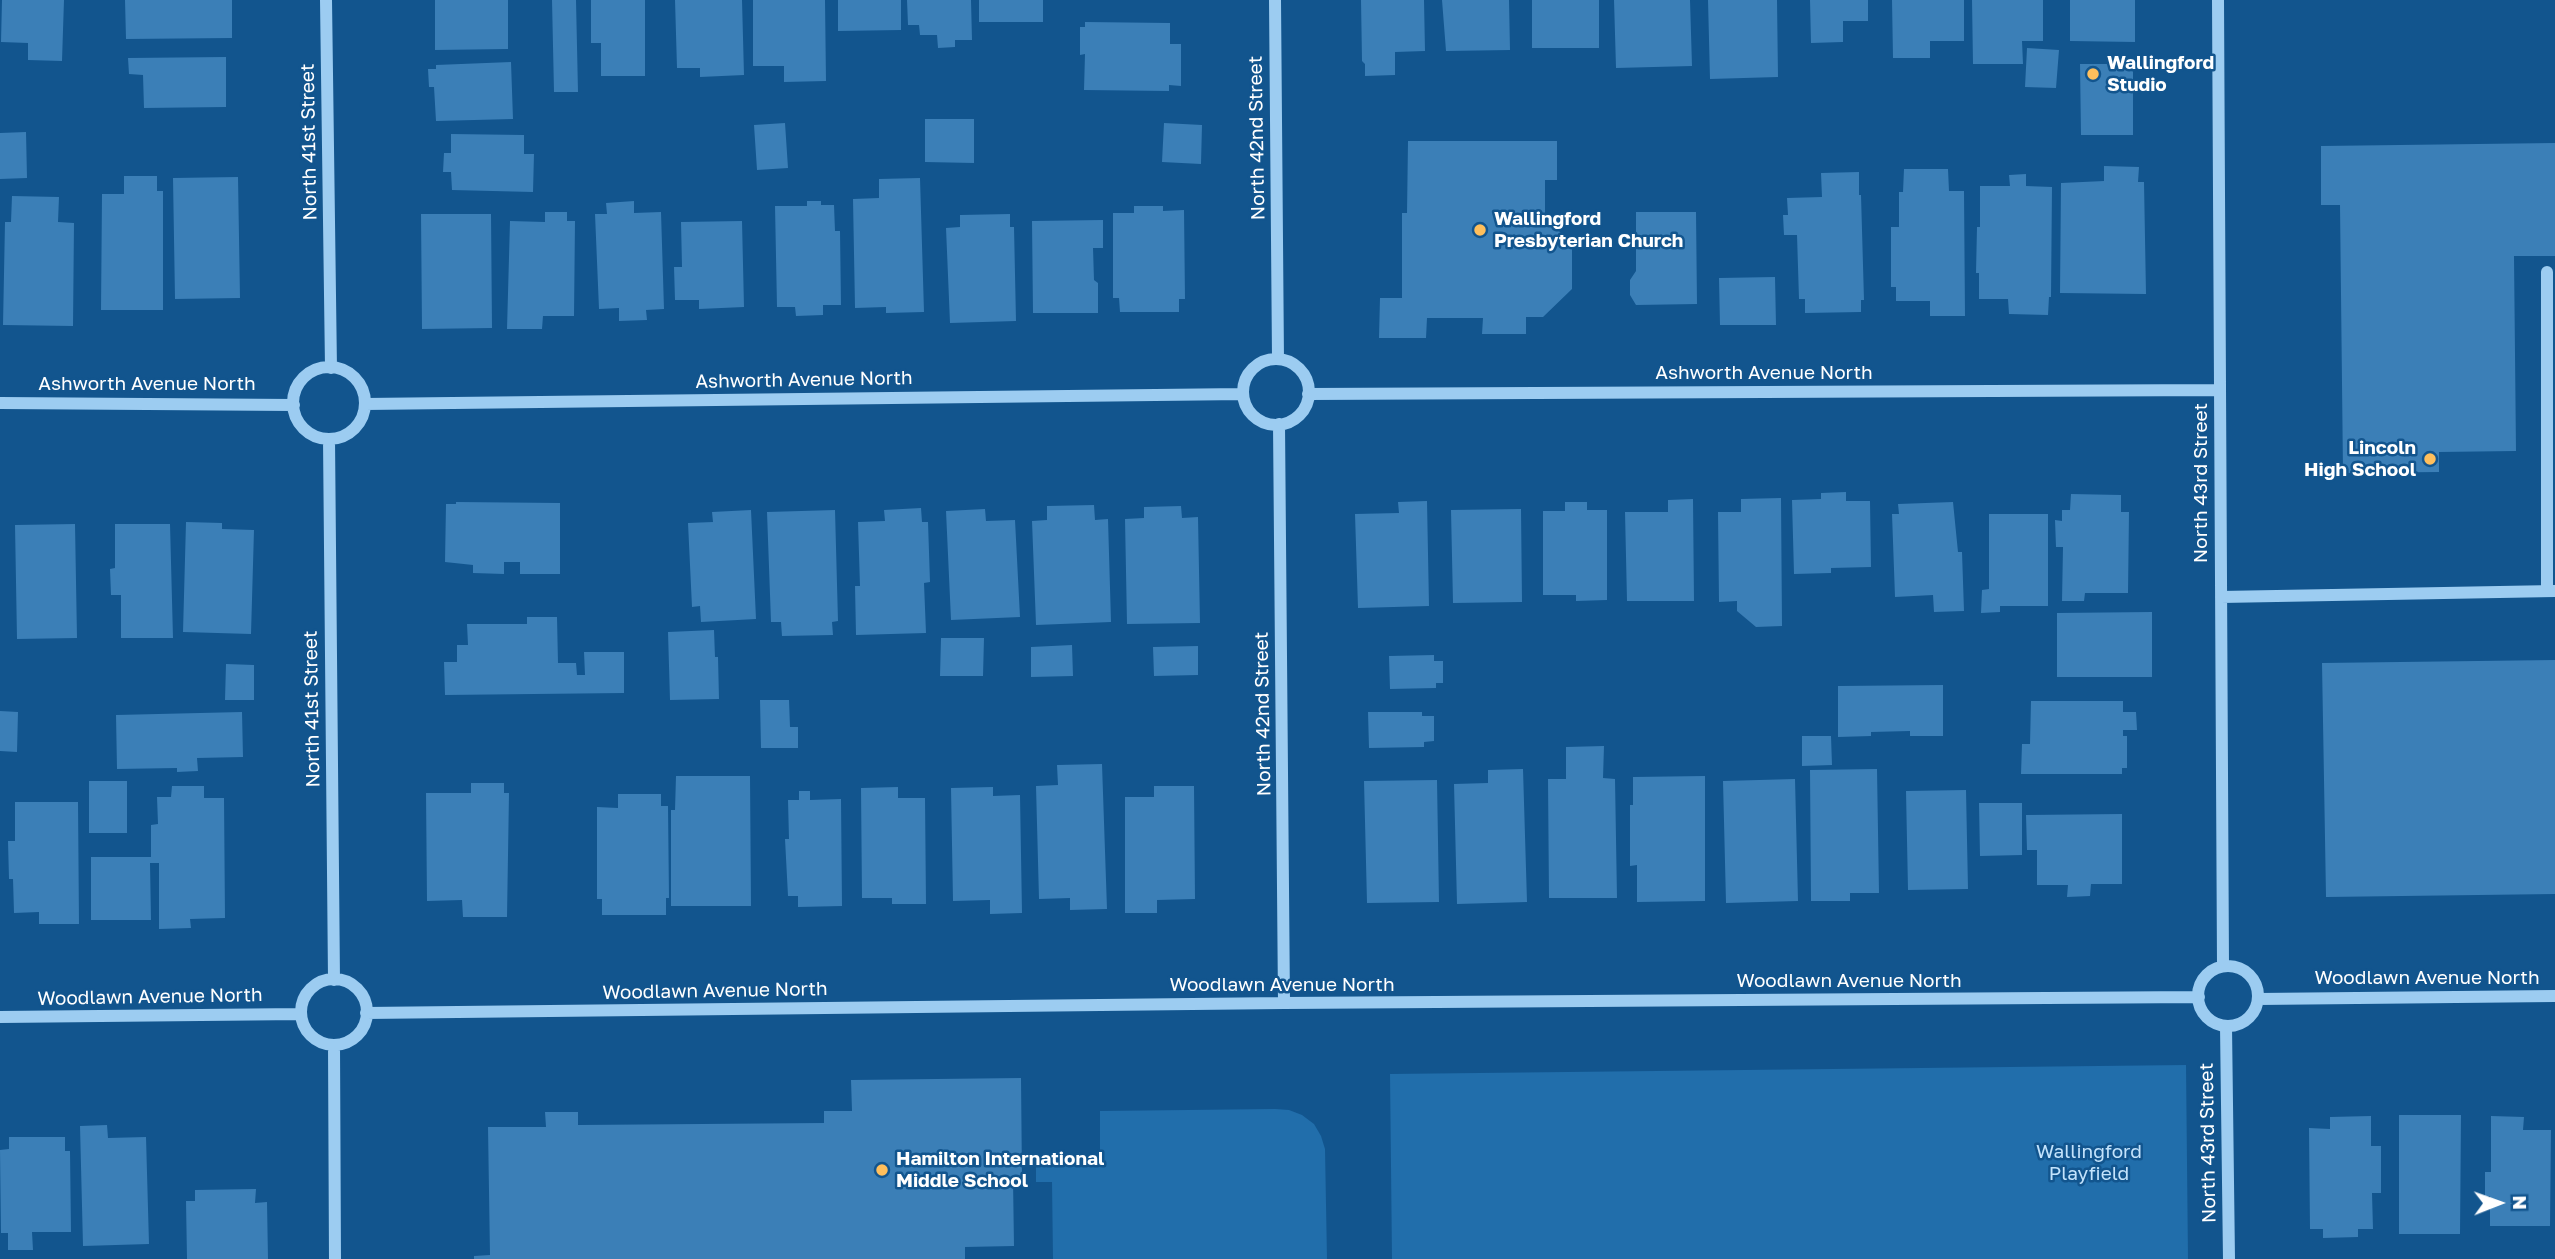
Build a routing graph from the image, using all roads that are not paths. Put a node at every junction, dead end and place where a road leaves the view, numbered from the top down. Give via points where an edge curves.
1 (326, 0) edge
2 (1275, 0) edge
3 (2218, 0) edge
4 (2547, 272) dead end
5 (1278, 359) junction
6 (331, 368) junction
7 (2220, 390) junction
8 (1243, 394) junction
9 (1308, 394) junction
10 (0, 403) edge
11 (365, 404) junction
12 (294, 405) junction
13 (1279, 424) junction
14 (330, 439) junction
15 (2551, 591) edge
16 (2221, 597) junction
17 (2223, 966) junction
18 (334, 979) junction
19 (2555, 996) edge
20 (2199, 997) junction
21 (2258, 999) junction
22 (1284, 1003) junction
23 (366, 1013) junction
24 (301, 1014) junction
25 (0, 1017) edge
26 (2226, 1026) junction
27 (334, 1045) junction
28 (335, 1259) edge
29 (2229, 1259) edge

1 - 6 street, North 41st Street
2 - 5 street, North 42nd Street
3 - 7 street, North 43rd Street
4 - 15 street
5 - 8 street via 1252,369
5 - 9 street via 1299,368 1306,377
6 - 11 street via 354,377
6 - 12 street via 303,379
7 - 9 street, Ashworth Avenue North
7 - 16 street, North 43rd Street
8 - 11 street, Ashworth Avenue North
8 - 13 street via 1254,416
9 - 13 street via 1304,410
10 - 12 street, Ashworth Avenue North
11 - 14 street via 359,423 350,432
12 - 14 street via 305,429
13 - 22 street, North 42nd Street
14 - 18 street, North 41st Street
15 - 16 street
16 - 17 street, North 43rd Street
17 - 20 street via 2206,975
17 - 21 street via 2249,975
18 - 23 street via 358,989
18 - 24 street via 316,984 307,993
19 - 21 street, Woodlawn Avenue North
20 - 22 street, Woodlawn Avenue North
20 - 26 street via 2208,1017
21 - 26 street via 2245,1020
22 - 23 street, Woodlawn Avenue North
23 - 27 street via 356,1037
24 - 25 street, Woodlawn Avenue North
24 - 27 street via 309,1035
26 - 29 street, North 43rd Street
27 - 28 street

